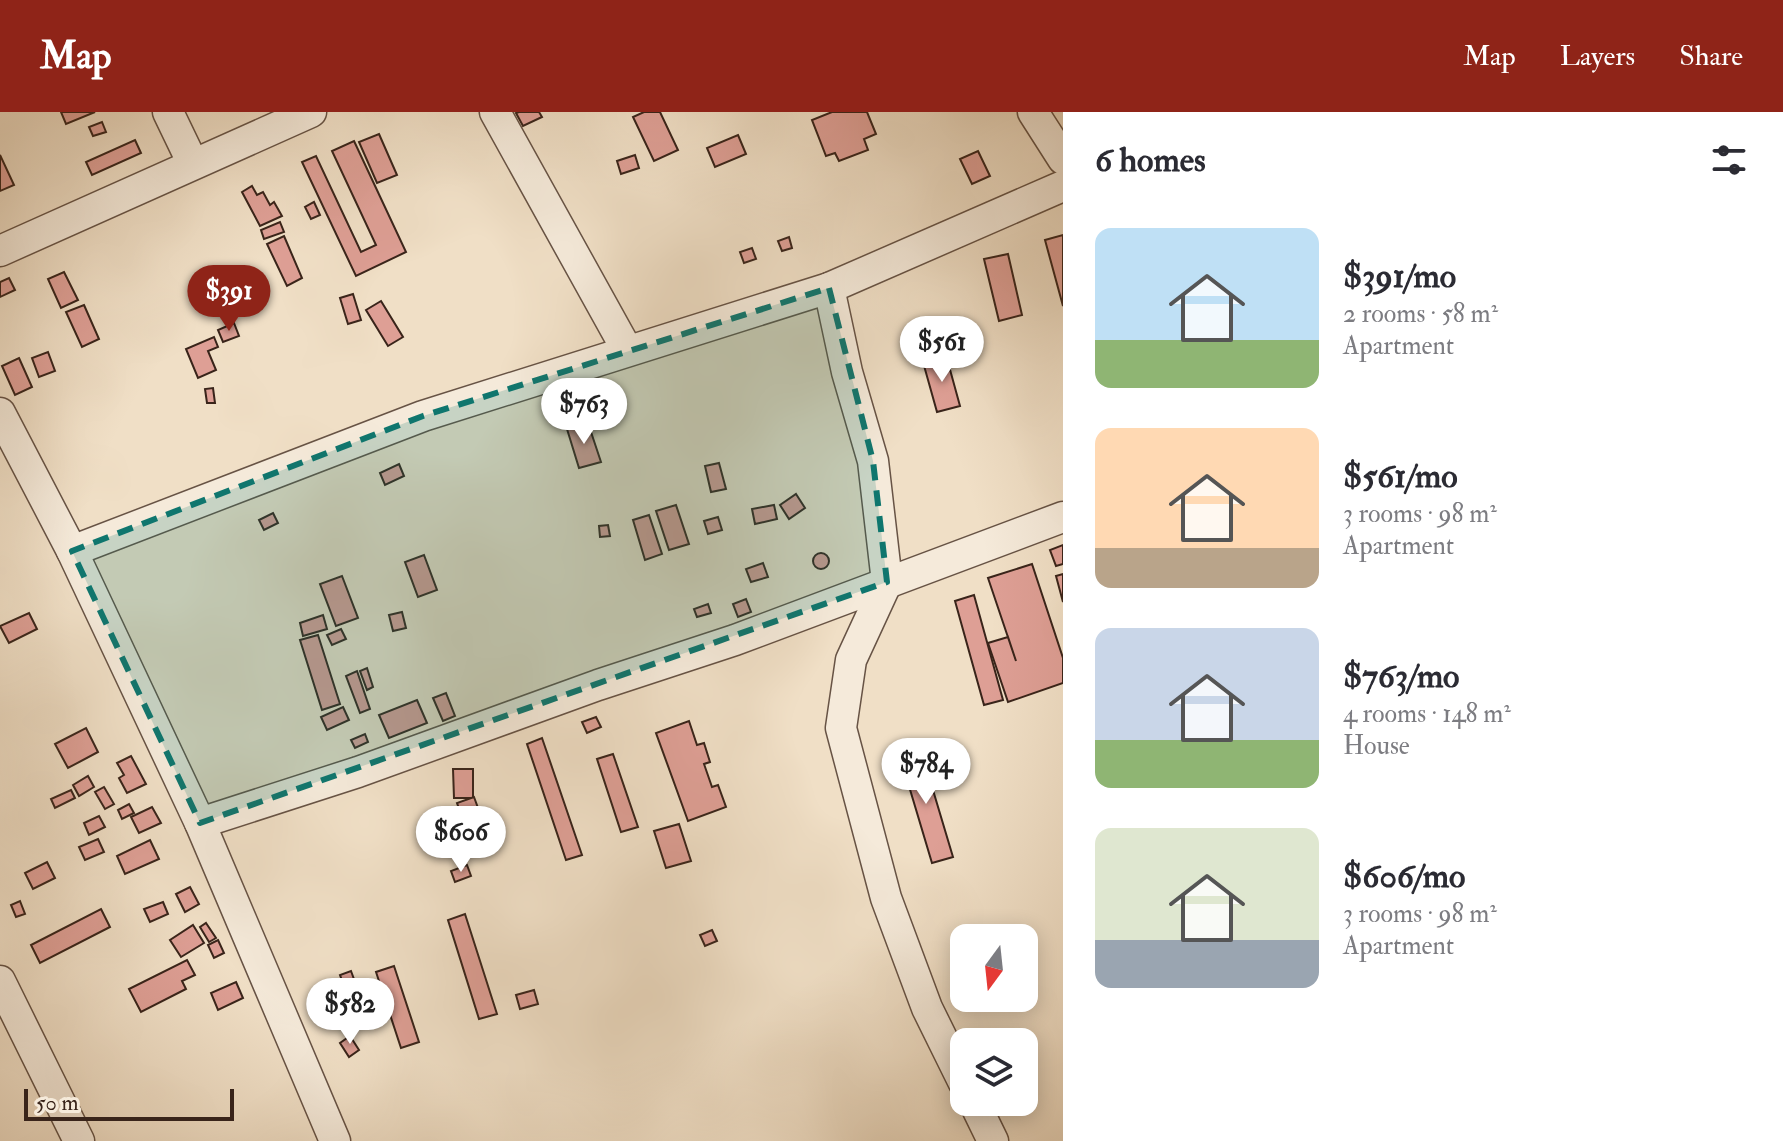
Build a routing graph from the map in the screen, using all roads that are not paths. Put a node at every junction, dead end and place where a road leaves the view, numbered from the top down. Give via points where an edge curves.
1 (168, 112) edge
2 (311, 112) edge
3 (495, 112) edge
4 (1033, 112) edge
5 (1063, 159) edge
6 (193, 164) junction
7 (1063, 186) edge
8 (0, 251) edge
9 (829, 288) junction
10 (627, 350) junction
11 (0, 413) edge
12 (1063, 517) edge
13 (72, 551) junction
14 (887, 582) junction
15 (200, 823) junction
16 (0, 981) edge
17 (950, 1055) edge
18 (981, 1116) edge
19 (79, 1141) edge
20 (335, 1141) edge
21 (993, 1141) edge

1 - 6 street
2 - 6 street
3 - 10 street
4 - 5 street
6 - 8 street
7 - 9 street
9 - 10 street
9 - 14 street via 873,461
10 - 13 street via 423,416
11 - 13 street
12 - 14 street
13 - 15 street
14 - 15 street via 735,640
14 - 17 street via 851,660 841,728 886,898
15 - 20 street
16 - 19 street
18 - 21 street

